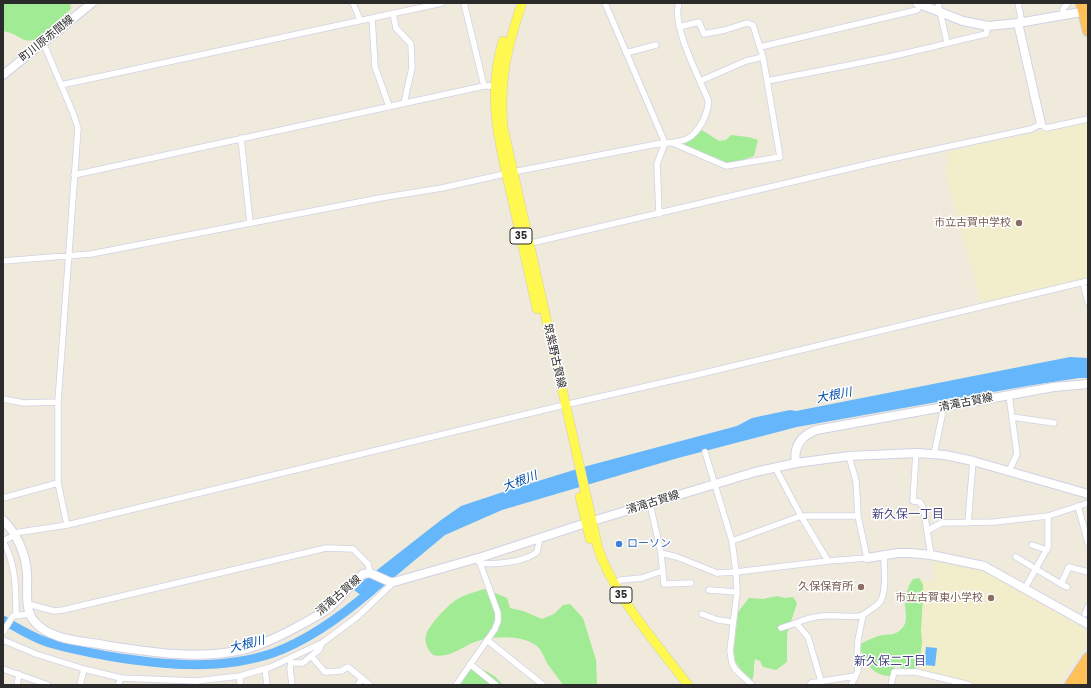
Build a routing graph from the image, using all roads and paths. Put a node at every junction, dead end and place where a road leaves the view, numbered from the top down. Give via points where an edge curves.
1 (92, 3) edge
2 (353, 3) edge
3 (442, 3) edge
4 (464, 3) edge
5 (515, 3) edge
6 (522, 3) edge
7 (605, 3) edge
8 (679, 3) edge
9 (938, 3) edge
10 (1018, 3) edge
11 (1068, 3) edge
12 (919, 4) edge
13 (1084, 8) edge
14 (940, 12) junction
15 (393, 14) junction
16 (1064, 15) junction
17 (372, 18) junction
18 (360, 20) junction
19 (1018, 24) junction
20 (988, 26) junction
21 (679, 27) junction
22 (1088, 31) edge
23 (43, 42) junction
24 (947, 42) junction
25 (656, 45) dead end
26 (760, 46) junction
27 (626, 53) junction
28 (763, 57) junction
29 (3, 75) edge
30 (700, 81) junction
31 (767, 81) junction
32 (61, 84) junction
33 (484, 86) junction
34 (495, 86) junction
35 (404, 103) junction
36 (389, 106) junction
37 (1088, 119) edge
38 (1041, 124) junction
39 (241, 138) junction
40 (673, 142) junction
41 (665, 143) junction
42 (510, 173) junction
43 (74, 175) junction
44 (658, 214) junction
45 (250, 223) junction
46 (526, 245) junction
47 (68, 256) junction
48 (3, 261) edge
49 (1086, 282) edge
50 (1088, 302) edge
51 (1088, 384) edge
52 (1009, 395) junction
53 (3, 399) edge
54 (58, 402) junction
55 (563, 405) junction
56 (942, 407) junction
57 (1012, 417) junction
58 (1054, 423) dead end
59 (705, 452) dead end
60 (916, 453) junction
61 (934, 454) junction
62 (849, 456) junction
63 (973, 461) junction
64 (796, 463) junction
65 (776, 467) junction
66 (1009, 471) junction
67 (58, 484) junction
68 (715, 484) junction
69 (1088, 494) edge
70 (3, 498) edge
71 (1088, 503) edge
72 (650, 504) junction
73 (1078, 506) junction
74 (801, 516) junction
75 (858, 516) junction
76 (1048, 516) junction
77 (3, 520) edge
78 (589, 522) junction
79 (968, 523) junction
80 (67, 525) junction
81 (927, 531) junction
82 (15, 534) junction
83 (540, 538) junction
84 (3, 541) edge
85 (732, 541) junction
86 (1088, 543) edge
87 (1032, 545) dead end
88 (1047, 550) junction
89 (661, 553) junction
90 (884, 555) junction
91 (931, 555) junction
92 (1016, 557) dead end
93 (867, 558) junction
94 (478, 561) junction
95 (828, 561) junction
96 (1036, 569) junction
97 (662, 571) junction
98 (736, 572) junction
99 (1088, 572) edge
100 (372, 574) junction
101 (392, 582) junction
102 (692, 583) dead end
103 (614, 584) junction
104 (1060, 584) junction
105 (1067, 587) dead end
106 (1025, 588) junction
107 (709, 590) dead end
108 (737, 592) junction
109 (28, 604) junction
110 (1088, 607) edge
111 (30, 614) junction
112 (702, 614) dead end
113 (1085, 614) dead end
114 (16, 615) junction
115 (863, 615) junction
116 (733, 622) junction
117 (796, 623) junction
118 (1088, 624) edge
119 (781, 628) dead end
120 (3, 632) edge
121 (3, 640) edge
122 (487, 640) junction
123 (322, 643) junction
124 (311, 656) junction
125 (1088, 658) edge
126 (290, 661) junction
127 (470, 664) junction
128 (3, 669) edge
129 (84, 669) junction
130 (265, 669) junction
131 (1088, 673) edge
132 (19, 674) junction
133 (240, 676) junction
134 (855, 676) junction
135 (121, 678) junction
136 (148, 678) junction
137 (362, 678) junction
138 (821, 681) junction
139 (211, 682) edge
140 (181, 683) edge
141 (16, 685) edge
142 (48, 685) edge
143 (80, 685) edge
144 (118, 685) edge
145 (147, 685) edge
146 (240, 685) edge
147 (267, 685) edge
148 (292, 685) edge
149 (358, 685) edge
150 (370, 685) edge
151 (456, 685) edge
152 (496, 685) edge
153 (543, 685) edge
154 (680, 685) edge
155 (688, 685) edge
156 (752, 685) edge
157 (811, 685) edge
158 (852, 685) edge
159 (891, 685) edge
160 (969, 685) edge
161 (1070, 685) edge
162 (1080, 685) edge

1 - 23 main road, 町川原赤間線
2 - 18 street
3 - 15 street
4 - 33 street
5 - 34 main road, 筑紫野古賀線 / 35 via 501,49
6 - 42 main road, 筑紫野古賀線 / 35 via 507,50 502,82 503,127
7 - 27 street
8 - 21 street
9 - 14 street
10 - 19 street via 1021,18
11 - 16 street via 1063,9
12 - 14 main road
12 - 26 street via 917,10
13 - 16 main road
13 - 22 highway
14 - 20 main road via 963,21
14 - 24 street
15 - 17 street
15 - 35 street via 396,28 411,44 412,68
16 - 19 main road
17 - 18 street
17 - 36 street via 375,67
18 - 32 street
19 - 20 main road
19 - 38 main road
20 - 24 street via 986,34
21 - 26 street via 699,22 704,34 747,23 754,27
21 - 30 street
23 - 29 main road, 町川原赤間線
23 - 32 street
24 - 31 street
25 - 27 street
26 - 28 street
27 - 41 street
28 - 30 street via 746,61
28 - 31 street
30 - 40 street via 708,100 703,120 692,137
31 - 40 street via 780,157 726,166
32 - 43 street via 78,128
33 - 34 street
33 - 35 street
34 - 42 main road, 筑紫野古賀線 / 35 via 497,126
35 - 36 street
36 - 39 street
37 - 38 street via 1046,128
38 - 44 street via 1031,129
39 - 43 street
39 - 45 street
40 - 41 street
41 - 42 street
41 - 44 street via 658,164
42 - 45 street
42 - 46 main road, 筑紫野古賀線 / 35
43 - 47 street
44 - 46 street
45 - 47 street via 91,254
46 - 55 main road, 筑紫野古賀線 / 35
47 - 48 street
47 - 54 street
49 - 50 street
49 - 55 street
51 - 52 main road, 清滝古賀線
52 - 56 main road, 清滝古賀線
52 - 57 street
53 - 54 street via 24,403
54 - 67 street
55 - 78 main road, 筑紫野古賀線 / 35
55 - 80 street
56 - 61 street
56 - 64 main road, 清滝古賀線 via 816,430 799,442 796,448
57 - 58 street
57 - 66 street via 1017,454
59 - 68 street
60 - 61 main road, 清滝古賀線
60 - 62 main road, 清滝古賀線
60 - 81 street via 912,501 920,502 924,509
61 - 63 main road, 清滝古賀線
62 - 64 main road, 清滝古賀線
62 - 75 street via 856,481
63 - 66 main road, 清滝古賀線
63 - 79 street
64 - 65 main road, 清滝古賀線
65 - 68 main road, 清滝古賀線
65 - 74 street
66 - 69 main road, 清滝古賀線
67 - 70 street
67 - 80 street
68 - 72 main road, 清滝古賀線
68 - 85 street
71 - 73 street
72 - 78 main road, 清滝古賀線
72 - 89 street
73 - 76 street
73 - 86 street
74 - 75 street
74 - 85 street
74 - 95 street
75 - 93 street
76 - 79 street
76 - 88 street
77 - 82 main road, 清滝古賀線
78 - 83 main road, 清滝古賀線
78 - 103 main road, 筑紫野古賀線 / 35
78 - 154 main road, 筑紫野古賀線 / 35 via 597,564 608,586
79 - 81 street via 941,523
80 - 82 street
81 - 91 street
82 - 84 street
82 - 109 main road, 清滝古賀線 via 25,560
83 - 94 main road, 清滝古賀線
83 - 94 street via 537,552 528,557 500,563 487,564
84 - 114 street via 14,570
85 - 98 street
87 - 88 street
88 - 96 street
89 - 97 street
89 - 98 street via 717,573
90 - 91 main road
90 - 93 main road
90 - 115 street via 885,580 881,601
91 - 106 main road via 984,566
92 - 96 street
93 - 95 street
94 - 101 main road, 清滝古賀線
94 - 122 street via 498,613 498,622
95 - 98 street
96 - 104 street
96 - 106 street
97 - 102 street via 664,584
97 - 103 street via 642,578 621,580
98 - 108 street
99 - 104 street via 1070,567
100 - 101 main road, 清滝古賀線
100 - 109 street via 368,564 354,549 326,548 63,610 54,611
100 - 111 main road, 清滝古賀線 via 363,574 314,618 266,642 230,652 158,653 65,637 46,632
101 - 123 street via 357,617
103 - 155 main road, 筑紫野古賀線 / 35
104 - 105 street
106 - 118 main road
107 - 108 street
108 - 116 street
109 - 111 main road, 清滝古賀線
110 - 113 street
111 - 114 street
112 - 116 street
114 - 120 street
115 - 117 street via 811,617
115 - 134 street via 858,640 858,671
116 - 156 street via 730,651 732,663
117 - 119 street
117 - 138 street via 808,636
121 - 129 street via 36,654
122 - 127 street
122 - 153 street
123 - 124 street via 319,650
123 - 126 street
124 - 126 street via 303,663
124 - 137 street via 325,672 342,671 348,667
125 - 161 highway
126 - 130 street
126 - 148 street
127 - 151 street
127 - 152 street
128 - 132 street
129 - 135 street
129 - 143 street
130 - 133 street
130 - 147 street
131 - 162 highway
132 - 141 street
132 - 142 street
133 - 139 street
133 - 146 street
134 - 138 street
134 - 158 street
135 - 136 street
135 - 144 street
136 - 140 street
136 - 145 street
137 - 149 street
137 - 150 street
138 - 157 street
139 - 140 street
159 - 160 street via 894,672 916,672

